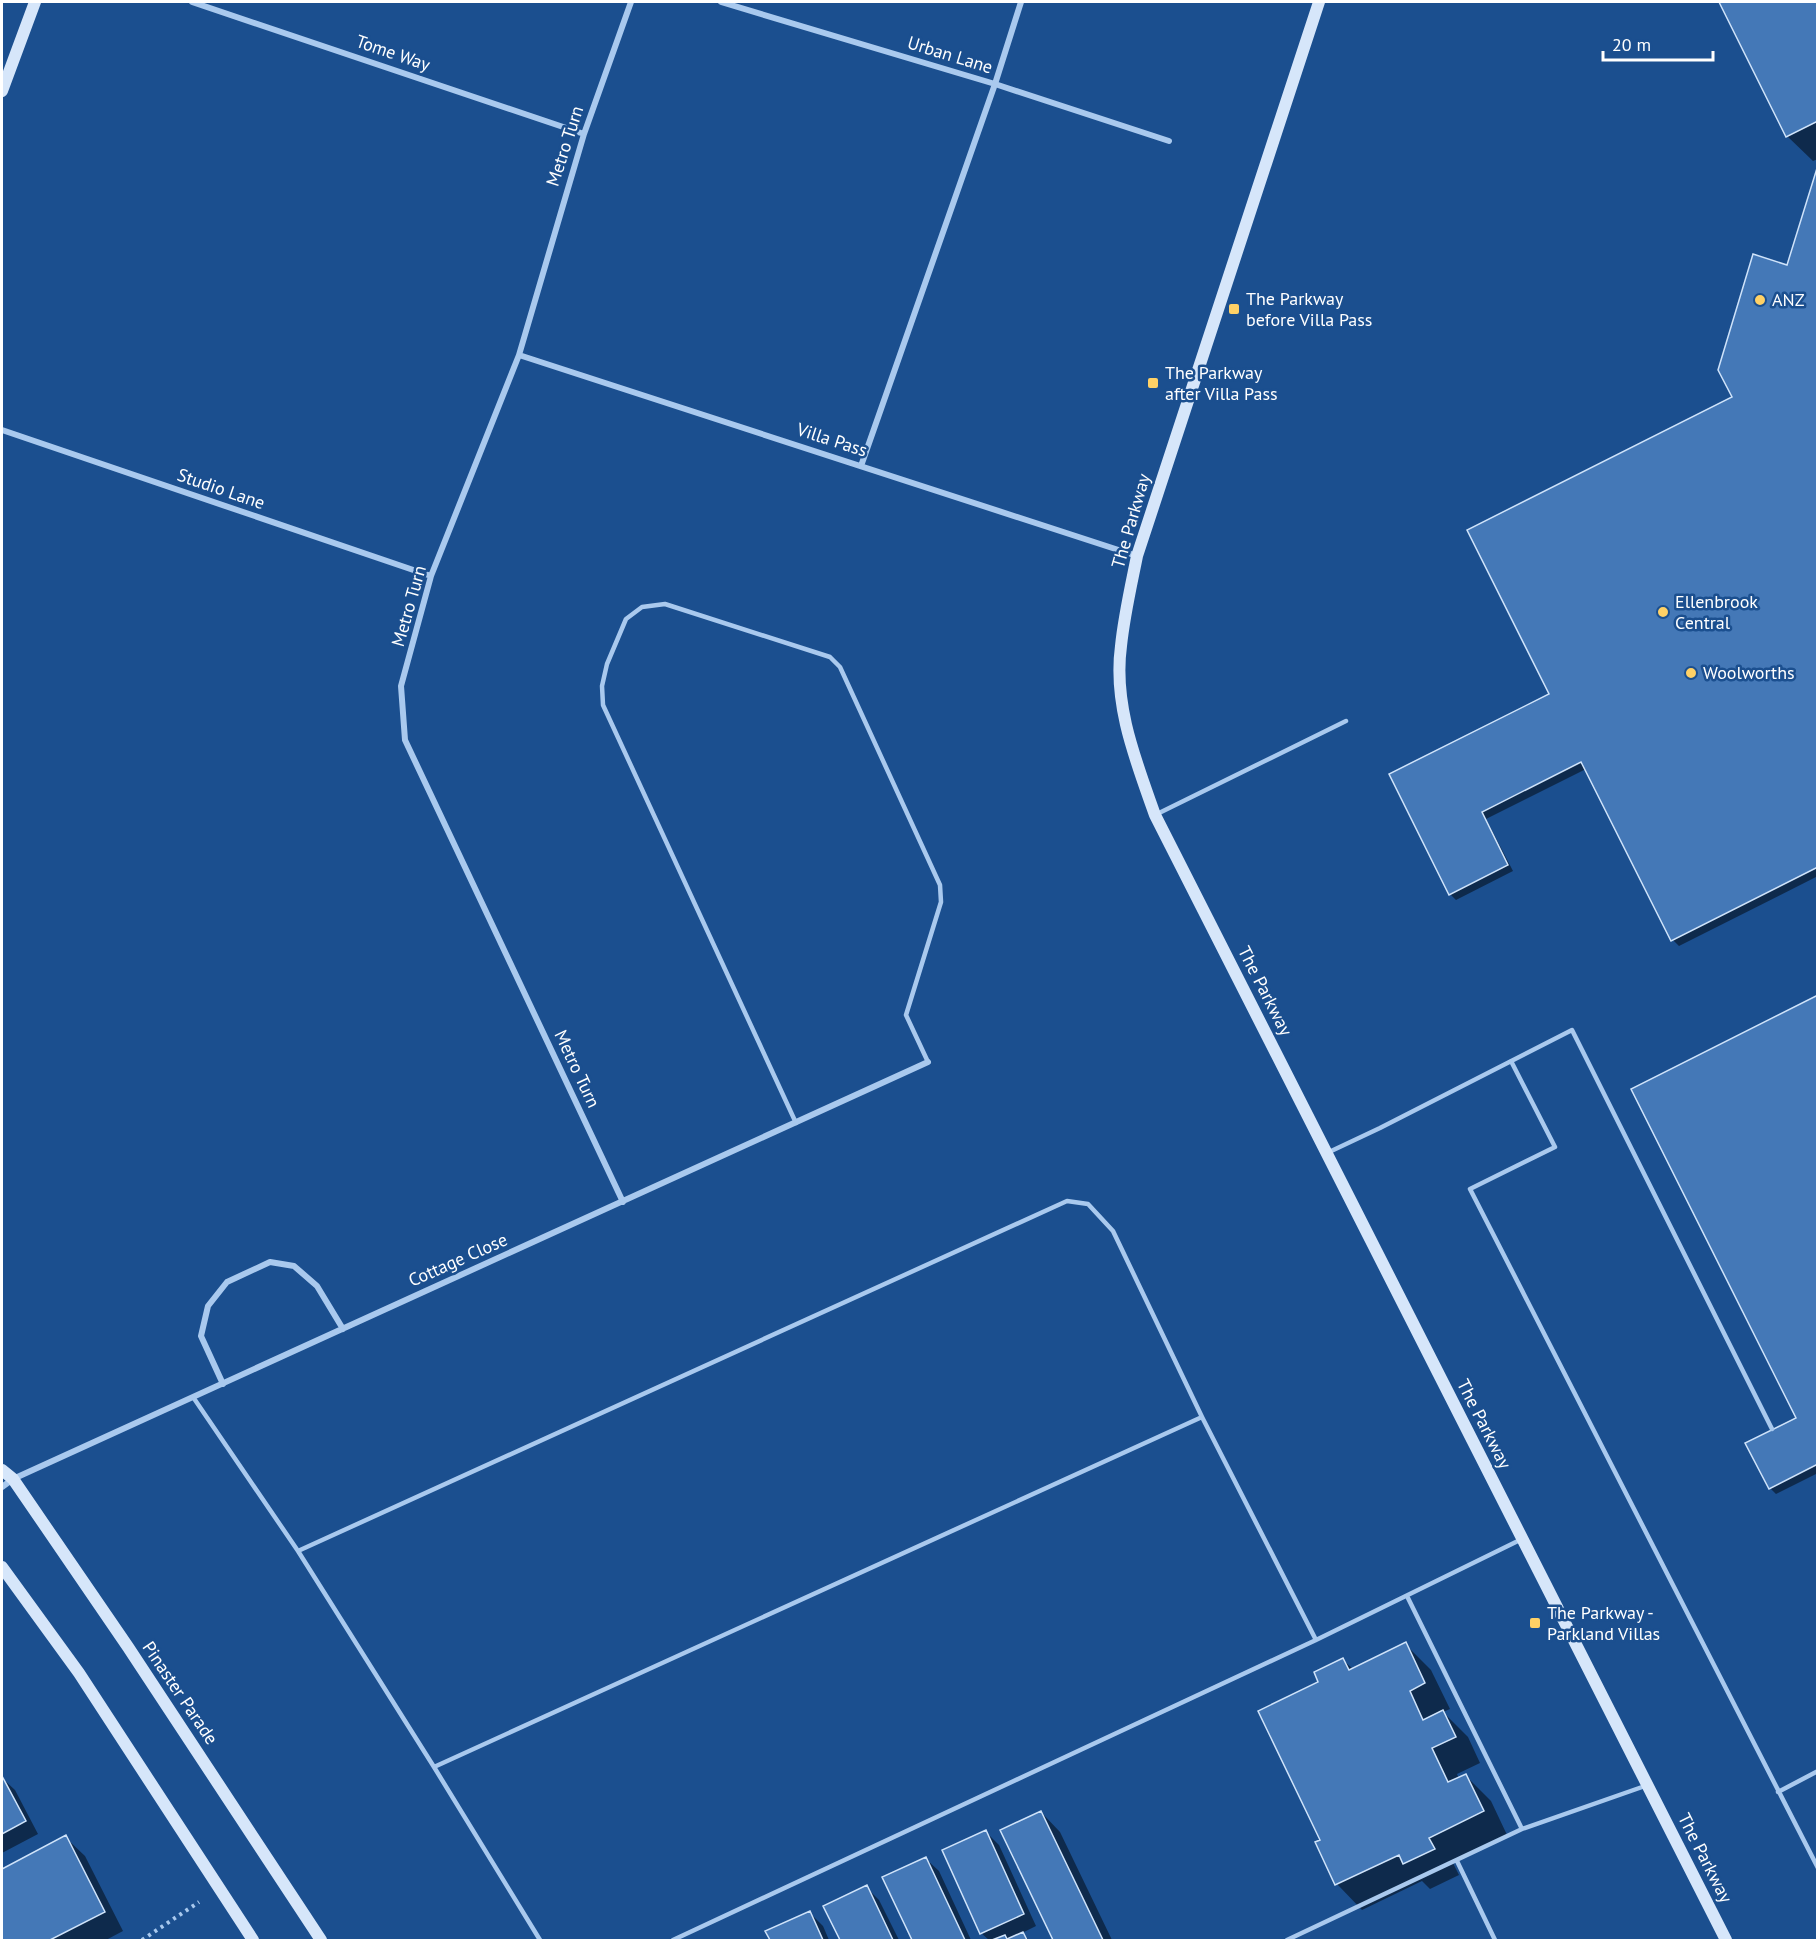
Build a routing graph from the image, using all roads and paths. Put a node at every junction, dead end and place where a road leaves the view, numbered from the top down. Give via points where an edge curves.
1 (35, 2) edge
2 (192, 2) edge
3 (631, 2) edge
4 (721, 2) edge
5 (1021, 2) edge
6 (1319, 2) edge
7 (995, 84) junction
8 (2, 91) edge
9 (584, 134) junction
10 (1169, 141) dead end
11 (519, 355) junction
12 (2, 430) edge
13 (861, 466) junction
14 (1137, 556) junction
15 (432, 576) junction
16 (1346, 721) dead end
17 (1155, 815) junction
18 (1511, 1061) junction
19 (928, 1062) joint
20 (796, 1123) junction
21 (1327, 1153) junction
22 (623, 1202) junction
23 (343, 1329) junction
24 (223, 1384) junction
25 (193, 1397) junction
26 (1202, 1418) junction
27 (1772, 1429) dead end
28 (2, 1470) edge
29 (13, 1479) junction
30 (2, 1487) edge
31 (1522, 1539) junction
32 (298, 1551) junction
33 (2, 1567) edge
34 (1407, 1596) junction
35 (1316, 1640) junction
36 (434, 1767) junction
37 (1818, 1771) edge
38 (1648, 1785) junction
39 (1778, 1792) junction
40 (1522, 1829) junction
41 (1457, 1860) junction
42 (1818, 1868) edge
43 (219, 1888) junction
44 (142, 1941) edge
45 (253, 1941) edge
46 (321, 1941) edge
47 (540, 1941) edge
48 (673, 1941) edge
49 (1287, 1941) edge
50 (1495, 1941) edge
51 (1726, 1941) edge

1 - 8 street
2 - 9 street, Tome Way
3 - 9 street, Metro Turn
4 - 7 street, Urban Lane
5 - 7 street
6 - 14 street, The Parkway
7 - 10 street, Urban Lane
7 - 13 street
9 - 11 street, Metro Turn
11 - 13 street, Villa Pass
11 - 15 street, Metro Turn
12 - 15 street, Studio Lane
13 - 14 street, Villa Pass
14 - 17 street, The Parkway via 1120,648 1121,693 1128,735
15 - 22 street, Metro Turn via 401,687 405,740
16 - 17 lane
17 - 21 street, The Parkway
18 - 21 lane
18 - 27 lane via 1572,1030
18 - 39 lane via 1555,1147 1470,1188
19 - 20 street, Cottage Close
19 - 20 lane via 906,1015 941,902 940,885 840,667 830,657 665,604 642,608 626,618 607,664 603,705
20 - 22 street, Cottage Close
21 - 31 street, The Parkway
22 - 23 street, Cottage Close
23 - 24 street, Cottage Close
23 - 24 street via 317,1286 294,1266 270,1262 227,1282 208,1306 201,1336
24 - 25 street, Cottage Close
25 - 29 street, Cottage Close
25 - 32 lane
26 - 32 lane via 1113,1231 1088,1204 1067,1201
26 - 35 lane
26 - 36 lane
28 - 29 street, Pinaster Parade
29 - 30 street, Cottage Close
29 - 46 street, Pinaster Parade
31 - 34 lane
31 - 38 street, The Parkway
32 - 36 lane
33 - 43 street via 79,1673
34 - 35 lane
34 - 40 lane
35 - 48 lane
36 - 47 lane
37 - 39 lane
38 - 40 lane
38 - 51 street, The Parkway
39 - 42 lane
40 - 41 lane
41 - 49 lane
41 - 50 lane
43 - 44 path
43 - 45 street

